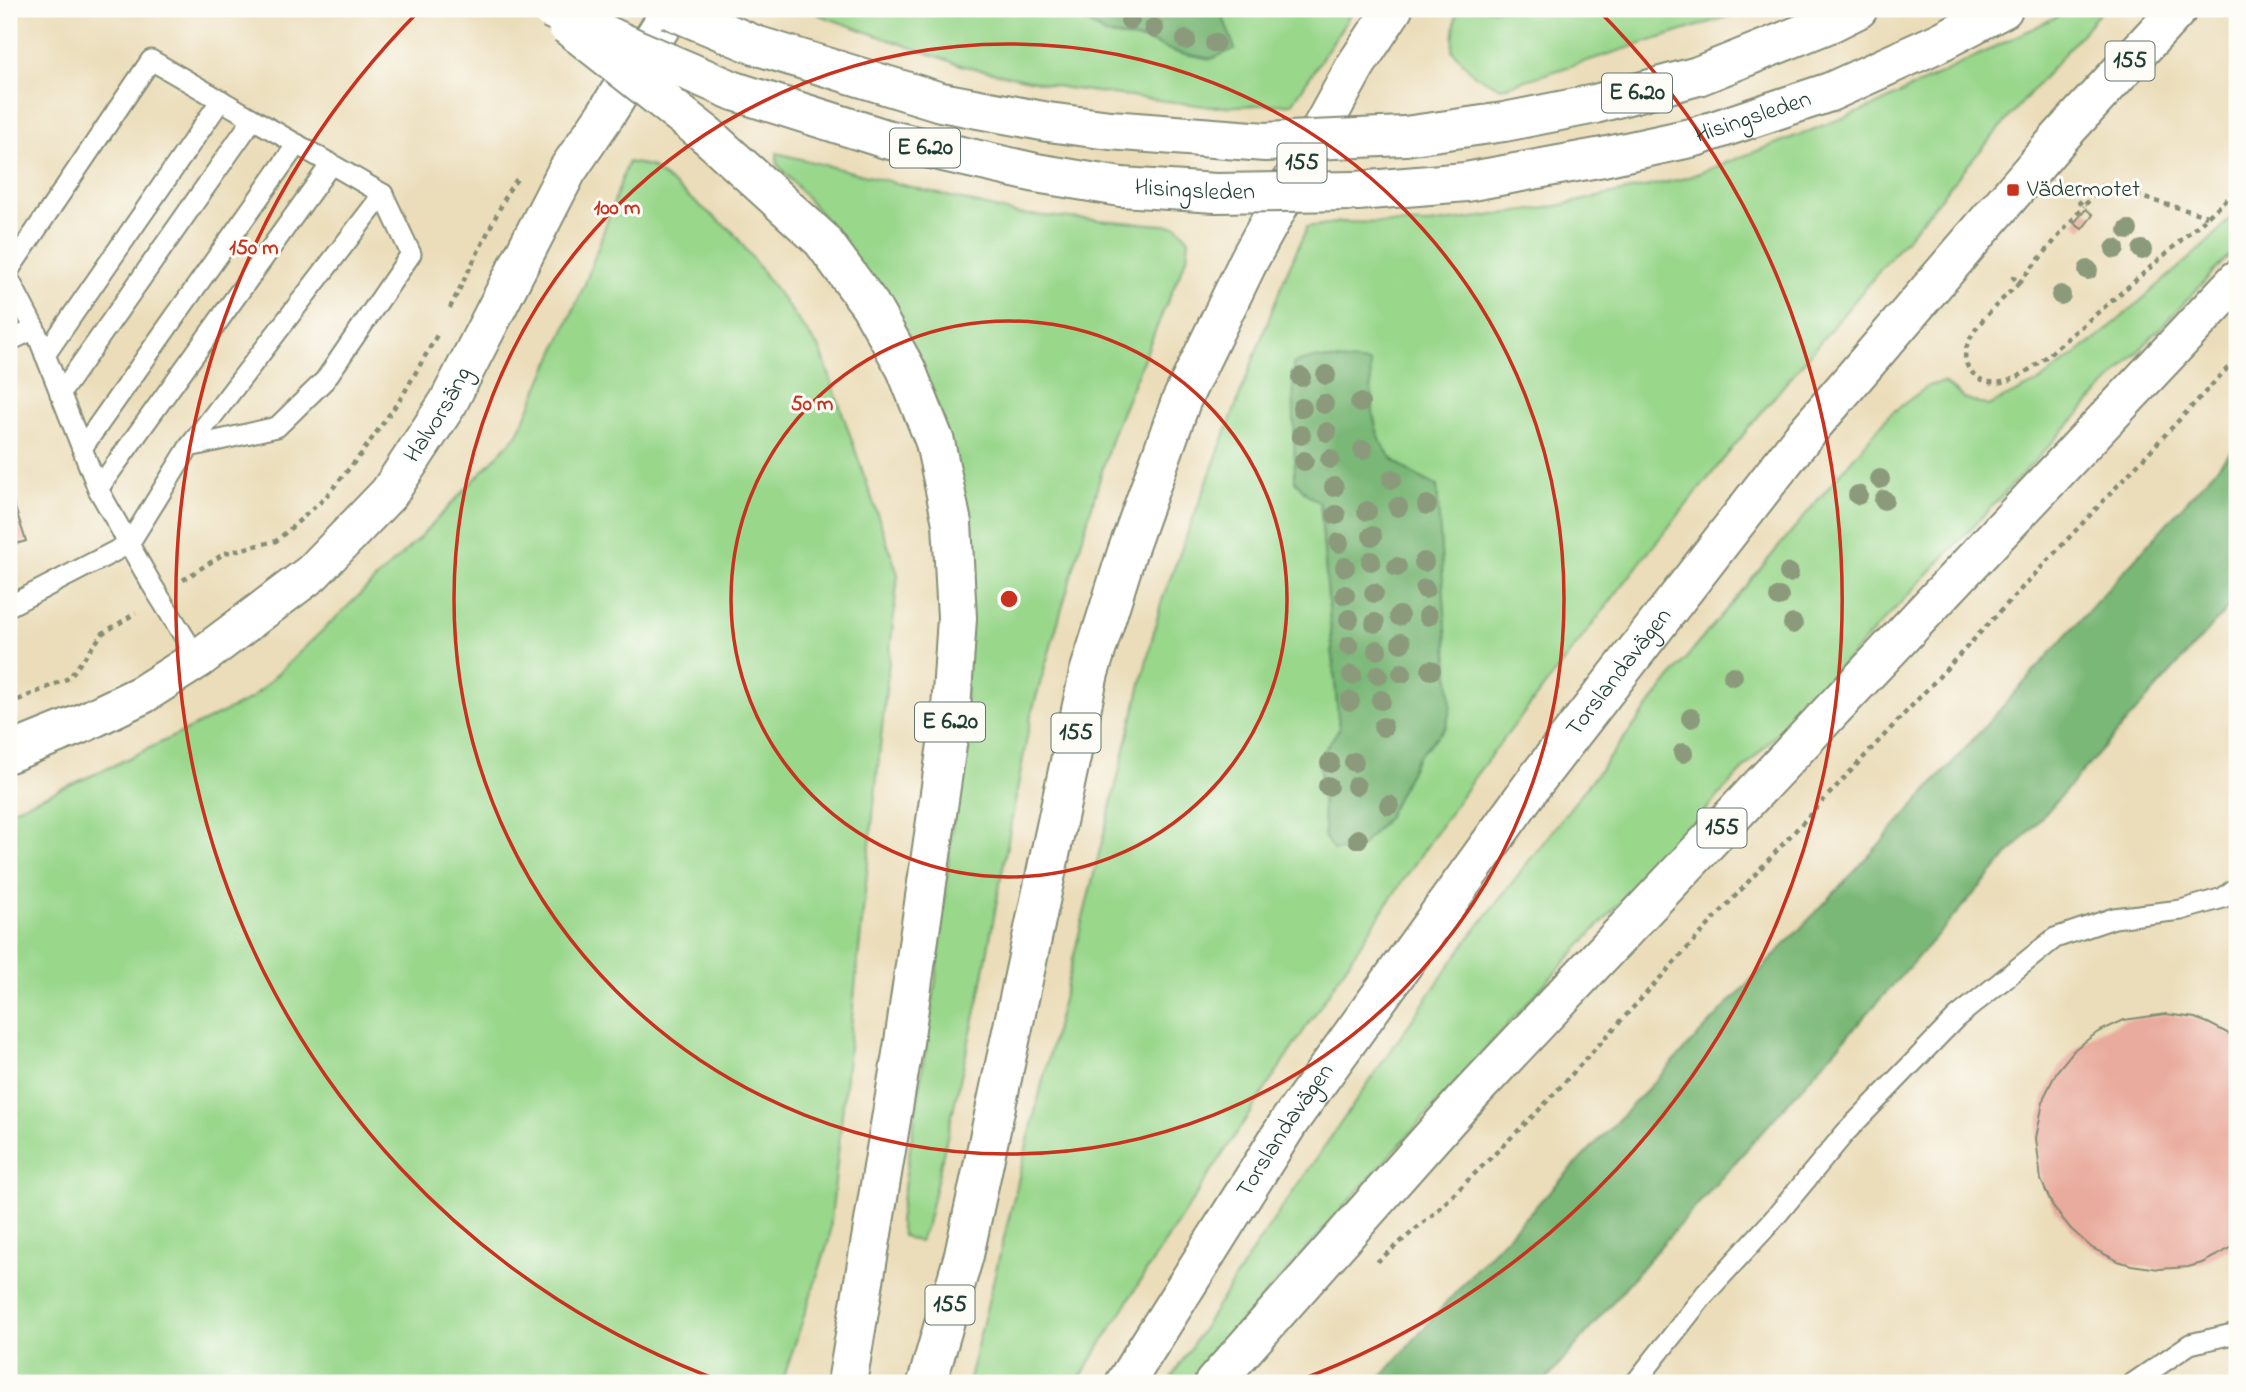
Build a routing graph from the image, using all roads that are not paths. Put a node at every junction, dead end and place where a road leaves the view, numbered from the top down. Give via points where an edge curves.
1 (546, 9) edge
2 (551, 9) edge
3 (671, 9) edge
4 (701, 9) edge
5 (1394, 9) edge
6 (1858, 9) edge
7 (2003, 9) edge
8 (2178, 9) edge
9 (221, 100) junction
10 (606, 114) junction
11 (253, 119) junction
12 (298, 144) junction
13 (331, 164) junction
14 (383, 194) junction
15 (9, 270) edge
16 (9, 279) edge
17 (2237, 280) edge
18 (35, 329) junction
19 (9, 341) edge
20 (45, 355) junction
21 (60, 394) junction
22 (189, 447) junction
23 (82, 448) junction
24 (98, 489) junction
25 (129, 544) junction
26 (9, 606) edge
27 (198, 659) junction
28 (9, 753) edge
29 (2237, 887) edge
30 (2237, 1333) edge
31 (847, 1383) edge
32 (927, 1383) edge
33 (1125, 1383) edge
34 (1214, 1383) edge
35 (1635, 1383) edge
36 (2133, 1383) edge

1 - 31 main road, E 6.20, bridge via 708,136 822,240 870,305 906,369 935,442 952,523 957,618 950,724 904,1042
2 - 7 main road, Hisingsleden / E 6.20, bridge via 734,91 886,139 1121,187 1216,193 1357,191 1466,182 1695,137 1830,92
3 - 6 main road, E 6.20, bridge via 755,45 941,102 1110,130 1265,142 1405,136 1595,104 1698,76
3 - 10 main road, Halvorsäng
4 - 10 main road, Halvorsäng
5 - 32 main road, 155 via 1356,65 1249,260 1181,401 1126,555 1089,673 964,1255
8 - 33 main road, Torslandavägen / 155 via 2061,136 1801,439 1544,770 1289,1122
9 - 11 lane
9 - 15 lane via 151,60
9 - 20 lane
10 - 27 main road, Halvorsäng via 567,171 448,403 389,493 312,573
11 - 12 lane
11 - 21 lane
12 - 13 lane
12 - 23 lane
13 - 14 lane
13 - 24 lane
14 - 22 lane
14 - 22 lane via 411,254 325,380 277,427
16 - 18 lane
17 - 34 main road, 155 via 1463,1102
18 - 19 lane
18 - 20 lane
20 - 21 lane
21 - 23 lane
22 - 25 lane
23 - 24 lane
24 - 25 lane
25 - 26 lane
25 - 27 lane
27 - 28 main road, Halvorsäng via 143,694
29 - 35 lane via 2223,898 2181,910 2114,918 2055,938 1956,1018 1845,1133 1705,1294
30 - 36 lane via 2190,1344

